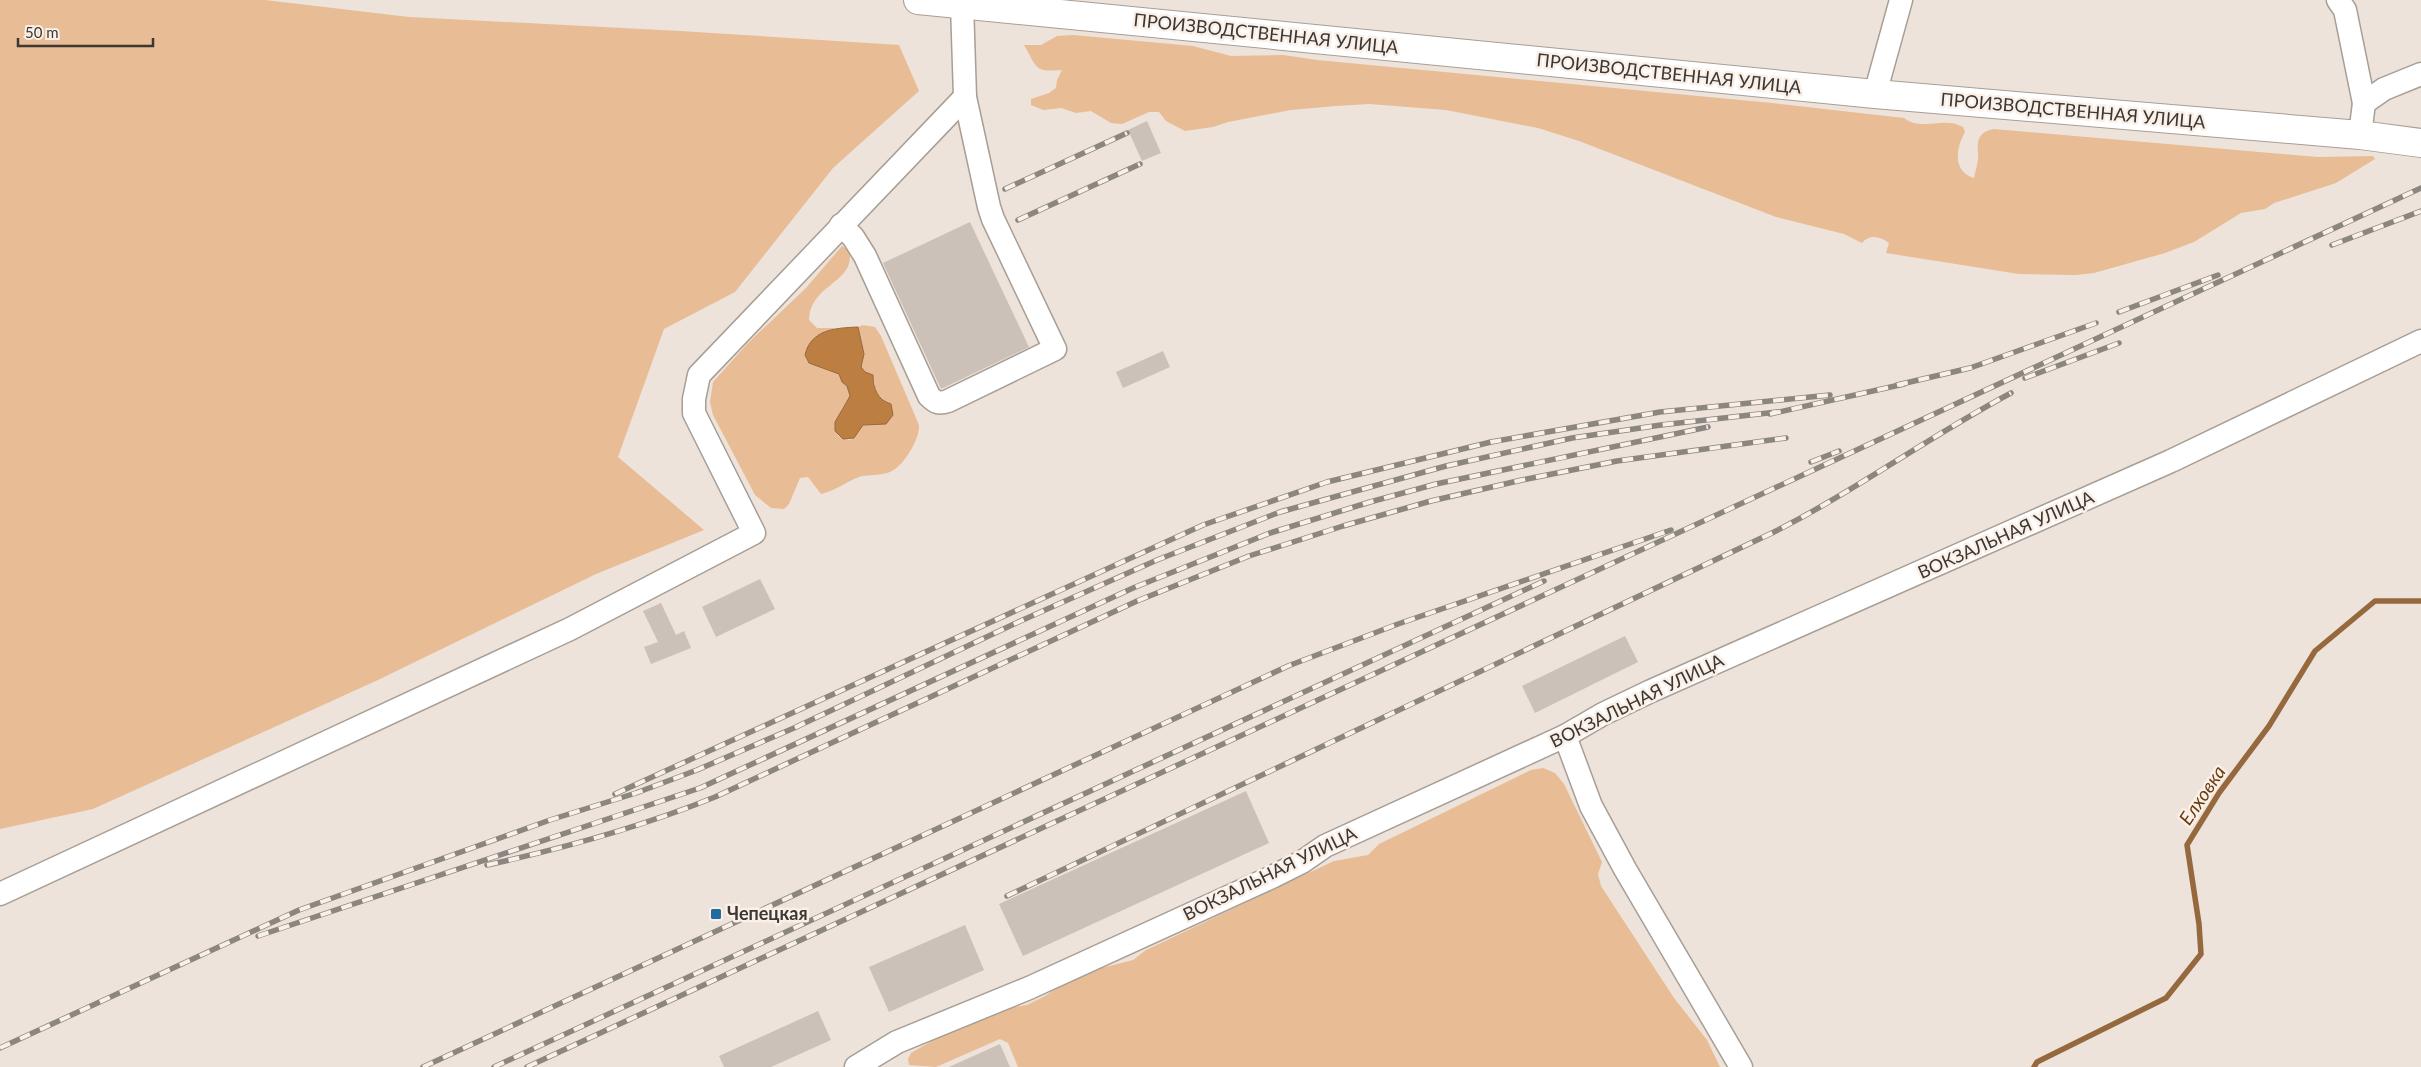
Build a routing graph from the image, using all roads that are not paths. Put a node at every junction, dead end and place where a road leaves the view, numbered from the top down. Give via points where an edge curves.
1 (918, 0) edge
2 (1901, 0) edge
3 (2338, 0) edge
4 (962, 4) junction
5 (2421, 74) edge
6 (1875, 94) junction
7 (965, 97) junction
8 (2364, 103) junction
9 (2360, 136) junction
10 (2421, 143) edge
11 (841, 225) junction
12 (2421, 341) edge
13 (1565, 736) junction
14 (0, 894) edge
15 (856, 1067) edge
16 (1741, 1067) edge

1 - 4 main road, ПРОИЗВОДСТВЕННАЯ УЛИЦА
2 - 6 street
3 - 8 street via 2345,10
4 - 6 main road, ПРОИЗВОДСТВЕННАЯ УЛИЦА
4 - 7 street
5 - 8 street via 2384,89
6 - 9 main road, ПРОИЗВОДСТВЕННАЯ УЛИЦА
7 - 11 street
7 - 11 street via 993,219 1054,349 948,401 940,404 934,401 865,256
8 - 9 street
9 - 10 main road, ПРОИЗВОДСТВЕННАЯ УЛИЦА
11 - 14 street via 705,366 697,380 694,413 754,533 570,629
12 - 13 street, ВОКЗАЛЬНАЯ УЛИЦА via 2171,460 1651,691
13 - 15 street, ВОКЗАЛЬНАЯ УЛИЦА via 1366,826 1325,846 1302,862 1029,988 897,1042
13 - 16 street via 1591,806

